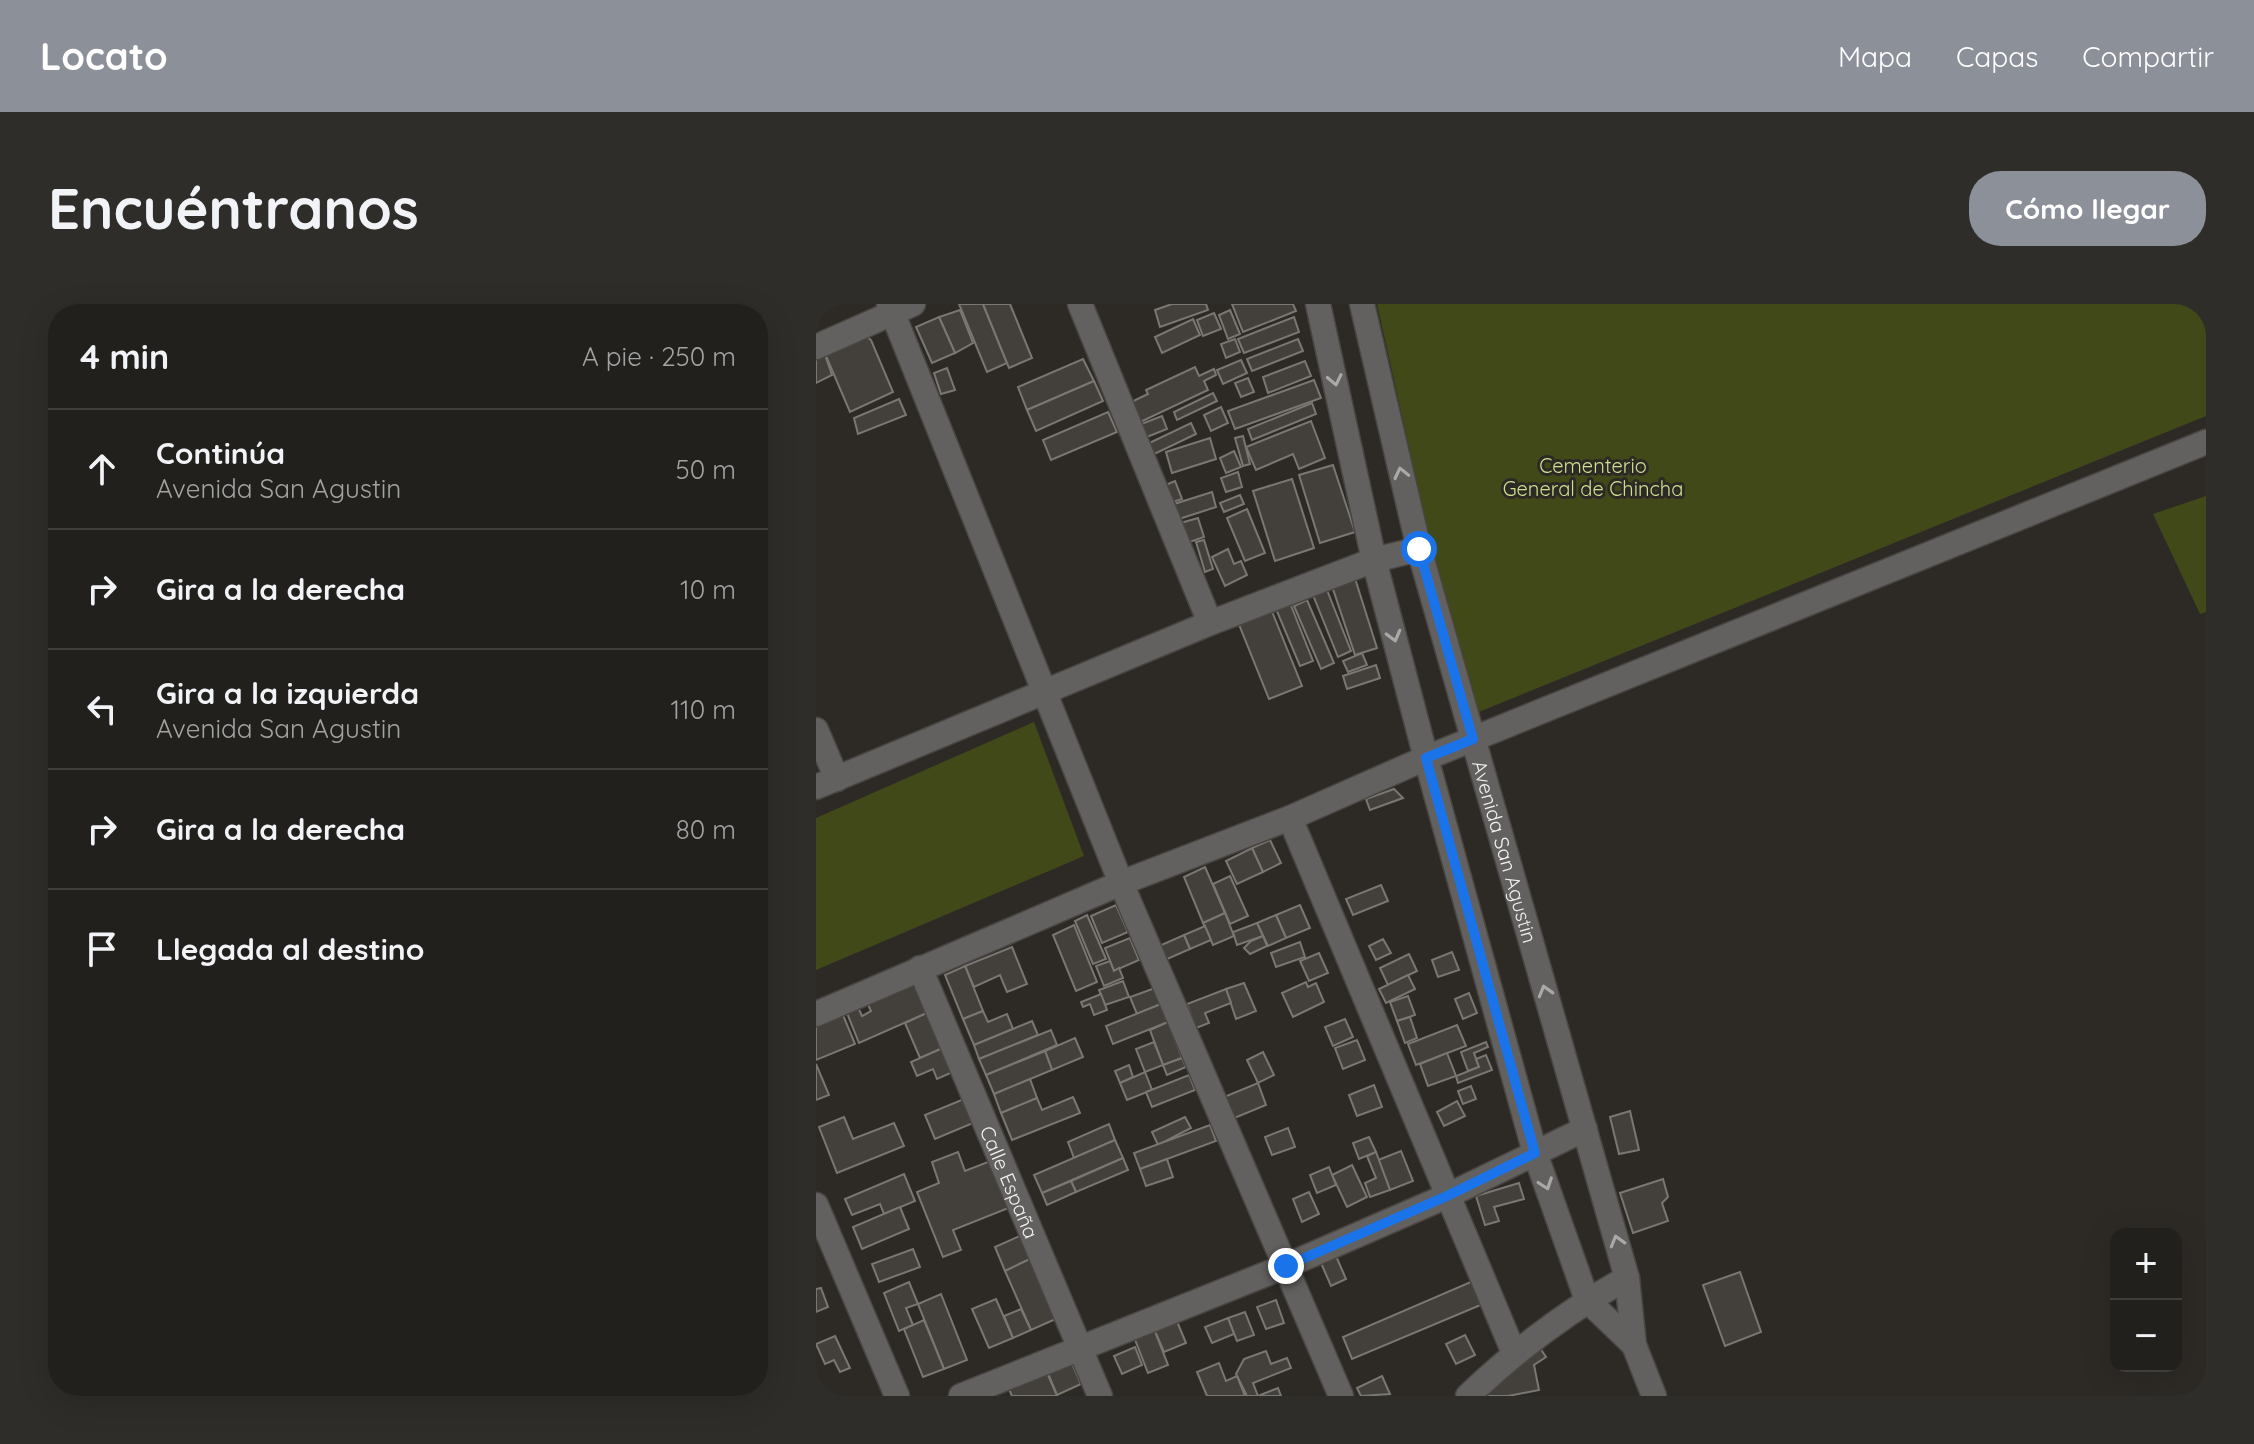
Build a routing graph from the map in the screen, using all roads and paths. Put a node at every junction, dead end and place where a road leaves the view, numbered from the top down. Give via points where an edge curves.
1 (1080, 304) edge
2 (1318, 304) edge
3 (1362, 304) edge
4 (898, 307) edge
5 (816, 347) edge
6 (2206, 442) edge
7 (1419, 549) junction
8 (1374, 560) junction
9 (1210, 623) junction
10 (1046, 690) junction
11 (816, 730) edge
12 (1473, 739) junction
13 (1426, 758) junction
14 (826, 783) edge
15 (1290, 818) junction
16 (1121, 883) junction
17 (920, 968) junction
18 (816, 1014) edge
19 (1585, 1129) junction
20 (1535, 1153) junction
21 (1447, 1196) junction
22 (816, 1205) edge
23 (1286, 1266) junction
24 (1627, 1278) junction
25 (1587, 1300) junction
26 (1634, 1345) junction
27 (1080, 1346) junction
28 (1514, 1353) junction
29 (897, 1396) edge
30 (961, 1396) edge
31 (1100, 1396) edge
32 (1341, 1396) edge
33 (1468, 1396) edge
34 (1654, 1396) edge

1 - 9 street
2 -> 8 street
7 -> 3 street, Avenida San Agustin
4 - 5 street
4 - 10 street
6 - 12 street
7 - 8 street
7 - 12 street, Avenida San Agustin
8 - 9 street
8 -> 13 street
9 - 10 street
10 - 14 street
10 - 16 street
11 - 14 street
12 - 13 street
19 -> 12 street, Avenida San Agustin
13 - 15 street
13 - 20 street
15 - 16 street
15 - 21 street
16 - 17 street
16 - 23 street
17 - 18 street
17 - 27 street, Calle España
19 - 20 street
24 -> 19 street, Avenida San Agustin
20 - 21 street
20 -> 25 street
21 - 23 street
21 - 28 street
22 - 29 street
23 - 27 street
23 - 32 street
24 - 25 street
24 - 26 street, Avenida San Agustin
25 - 26 street
25 - 28 street
26 - 34 street, Avenida San Agustin
27 - 30 street
27 - 31 street, Calle España
28 - 33 street

